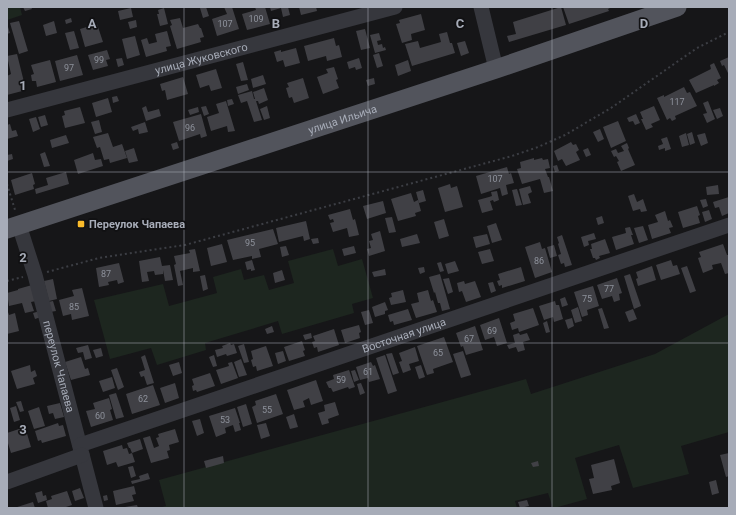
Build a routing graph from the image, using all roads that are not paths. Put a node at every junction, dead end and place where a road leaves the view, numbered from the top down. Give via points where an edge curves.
1 (396, 7) edge
2 (481, 7) edge
3 (677, 7) edge
4 (496, 69) junction
5 (7, 110) edge
6 (729, 225) edge
7 (13, 227) edge
8 (81, 450) junction
9 (7, 482) edge
10 (96, 508) edge

1 - 5 street, улица Жуковского
2 - 4 street
3 - 4 main road, улица Ильича
4 - 7 main road, улица Ильича
6 - 8 street, Восточная улица
7 - 8 street, переулок Чапаева via 35,275
8 - 9 street, Восточная улица
8 - 10 street, переулок Чапаева

